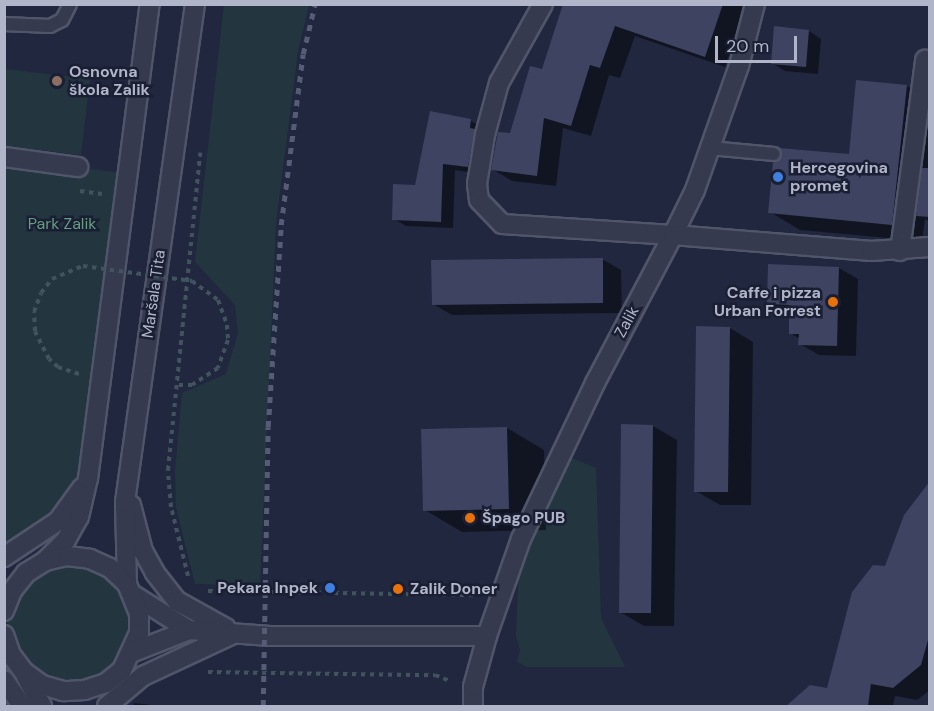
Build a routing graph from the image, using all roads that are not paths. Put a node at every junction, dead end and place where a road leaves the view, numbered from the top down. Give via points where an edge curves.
1 (70, 4) edge
2 (150, 4) edge
3 (195, 4) edge
4 (543, 4) edge
5 (755, 4) edge
6 (4, 24) edge
7 (925, 60) dead end
8 (710, 148) junction
9 (774, 154) dead end
10 (4, 157) edge
11 (78, 167) dead end
12 (673, 234) junction
13 (930, 247) edge
14 (900, 251) junction
15 (88, 479) junction
16 (127, 490) junction
17 (4, 557) edge
18 (45, 561) junction
19 (26, 573) junction
20 (4, 585) edge
21 (129, 589) junction
22 (4, 611) edge
23 (189, 630) junction
24 (236, 633) junction
25 (4, 635) edge
26 (487, 636) junction
27 (8, 652) edge
28 (133, 652) junction
29 (24, 672) junction
30 (4, 680) edge
31 (106, 682) junction
32 (22, 706) edge
33 (42, 706) edge
34 (85, 706) edge
35 (107, 706) edge
36 (473, 706) edge

1 - 6 lane via 62,20 50,26
2 - 15 street
3 - 16 street, Maršala Tita
4 - 12 street via 499,82 477,184 479,200 502,224
5 - 8 street, Zalik
7 - 14 street
8 - 9 lane
8 - 12 street, Zalik
10 - 11 street
12 - 14 street
12 - 26 street, Zalik via 595,383 521,539
13 - 14 street
15 - 17 street via 58,521
15 - 18 street via 79,517 66,540
16 - 21 street, Maršala Tita
16 - 24 street via 143,551 155,573 177,601
18 - 19 street
18 - 21 street via 67,556 90,559 110,568
19 - 20 street
19 - 22 street via 12,591
21 - 23 street
21 - 28 street, Maršala Tita via 139,613 139,633
23 - 24 street
23 - 28 street
24 - 26 street
24 - 35 street via 143,676
25 - 27 street
26 - 36 street, Zalik via 473,687
27 - 29 street
28 - 31 street via 122,670
29 - 31 street via 42,685 63,691 85,690
29 - 33 street
30 - 32 street
31 - 34 street

